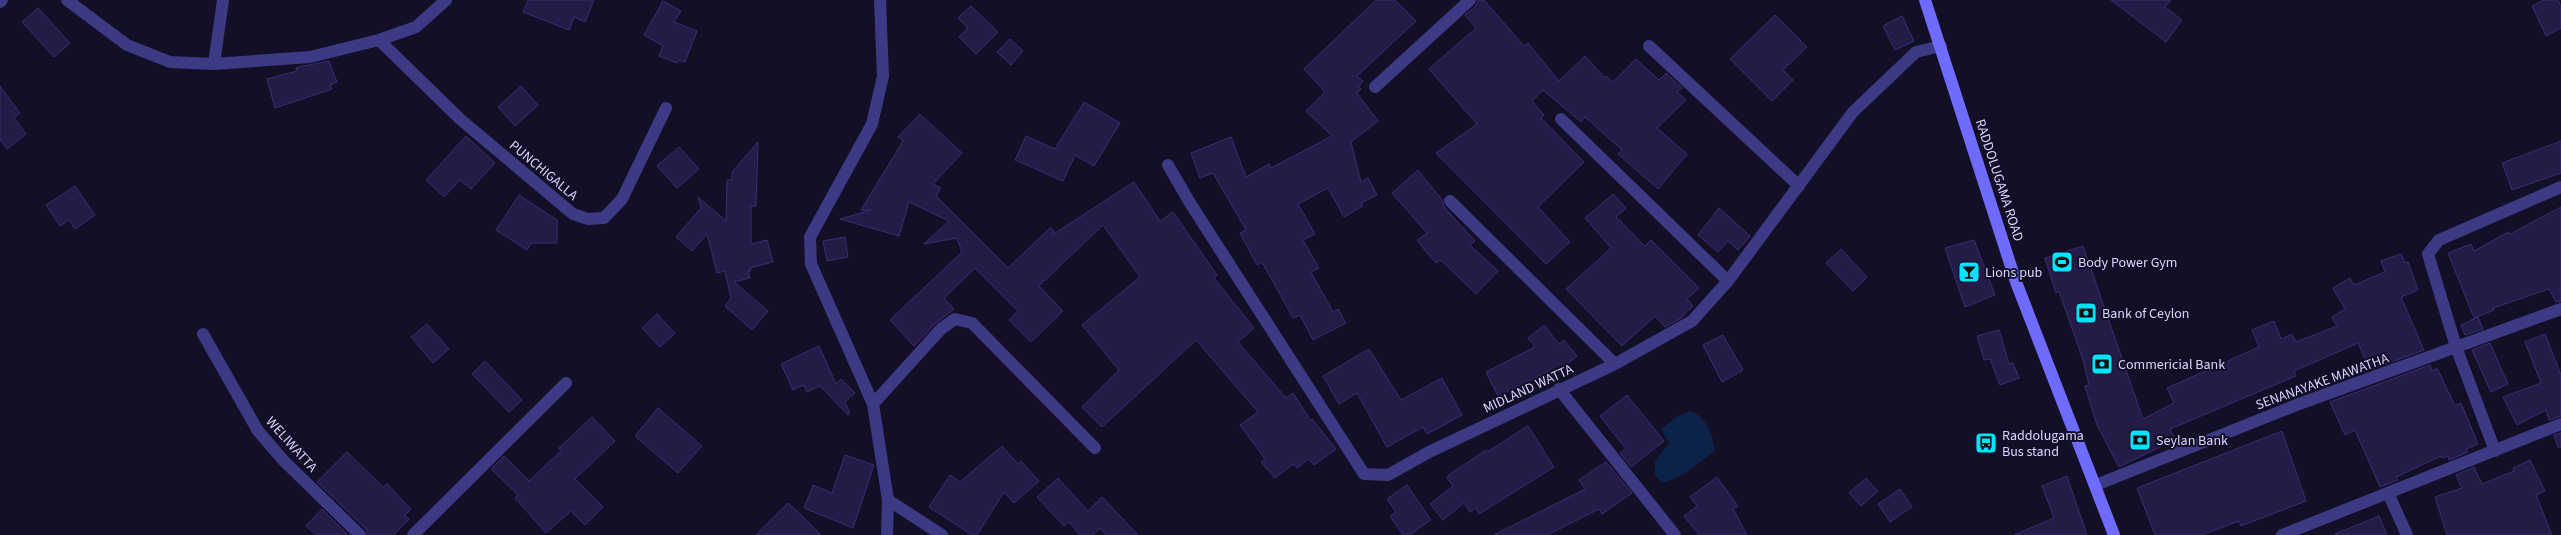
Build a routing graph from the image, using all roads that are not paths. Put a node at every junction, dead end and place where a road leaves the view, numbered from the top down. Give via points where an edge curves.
1 (67, 0) edge
2 (223, 0) edge
3 (446, 0) edge
4 (880, 0) edge
5 (1470, 0) edge
6 (1925, 0) edge
7 (379, 40) junction
8 (1649, 46) dead end
9 (1941, 46) junction
10 (214, 64) junction
11 (1375, 87) dead end
12 (666, 108) dead end
13 (1561, 119) dead end
14 (1168, 165) dead end
15 (1799, 186) junction
16 (2561, 188) edge
17 (1450, 200) dead end
18 (1728, 281) junction
19 (2561, 309) edge
20 (203, 334) dead end
21 (2456, 348) junction
22 (1615, 364) junction
23 (566, 383) dead end
24 (1559, 389) junction
25 (873, 404) junction
26 (2561, 424) edge
27 (1095, 448) dead end
28 (2495, 451) junction
29 (2096, 485) junction
30 (2388, 493) junction
31 (888, 500) junction
32 (360, 535) edge
33 (413, 535) edge
34 (887, 535) edge
35 (942, 535) edge
36 (1676, 535) edge
37 (2114, 535) edge
38 (2282, 535) edge
39 (2407, 535) edge

1 - 10 street via 127,45 170,62
2 - 10 street
3 - 7 street via 416,27
4 - 25 street via 884,76 872,124 810,237 811,264
5 - 11 street
6 - 9 street, RADDOLUGAMA ROAD
7 - 10 street via 310,57
7 - 12 street, PUNCHIGALLA via 460,119 573,214 588,219 604,218 622,199
8 - 15 street
9 - 15 street, MIDLAND WATTA via 1916,52 1853,112
9 - 29 street, RADDOLUGAMA ROAD via 2016,282
13 - 18 street
14 - 24 street, MIDLAND WATTA via 1364,474 1388,475
15 - 18 street, MIDLAND WATTA
16 - 21 street via 2439,240 2428,254
17 - 22 street
18 - 22 street, MIDLAND WATTA via 1692,321
19 - 21 street, SENANAYAKE MAWATHA
20 - 32 street, WELIWATTA via 258,431
21 - 28 street
21 - 29 street, SENANAYAKE MAWATHA via 2299,404
22 - 24 street, MIDLAND WATTA
23 - 33 street
24 - 36 street
25 - 27 street via 955,318 972,323
25 - 31 street
26 - 28 street
28 - 30 street
29 - 37 street, RADDOLUGAMA ROAD
30 - 38 street
30 - 39 street
31 - 34 street
31 - 35 street

